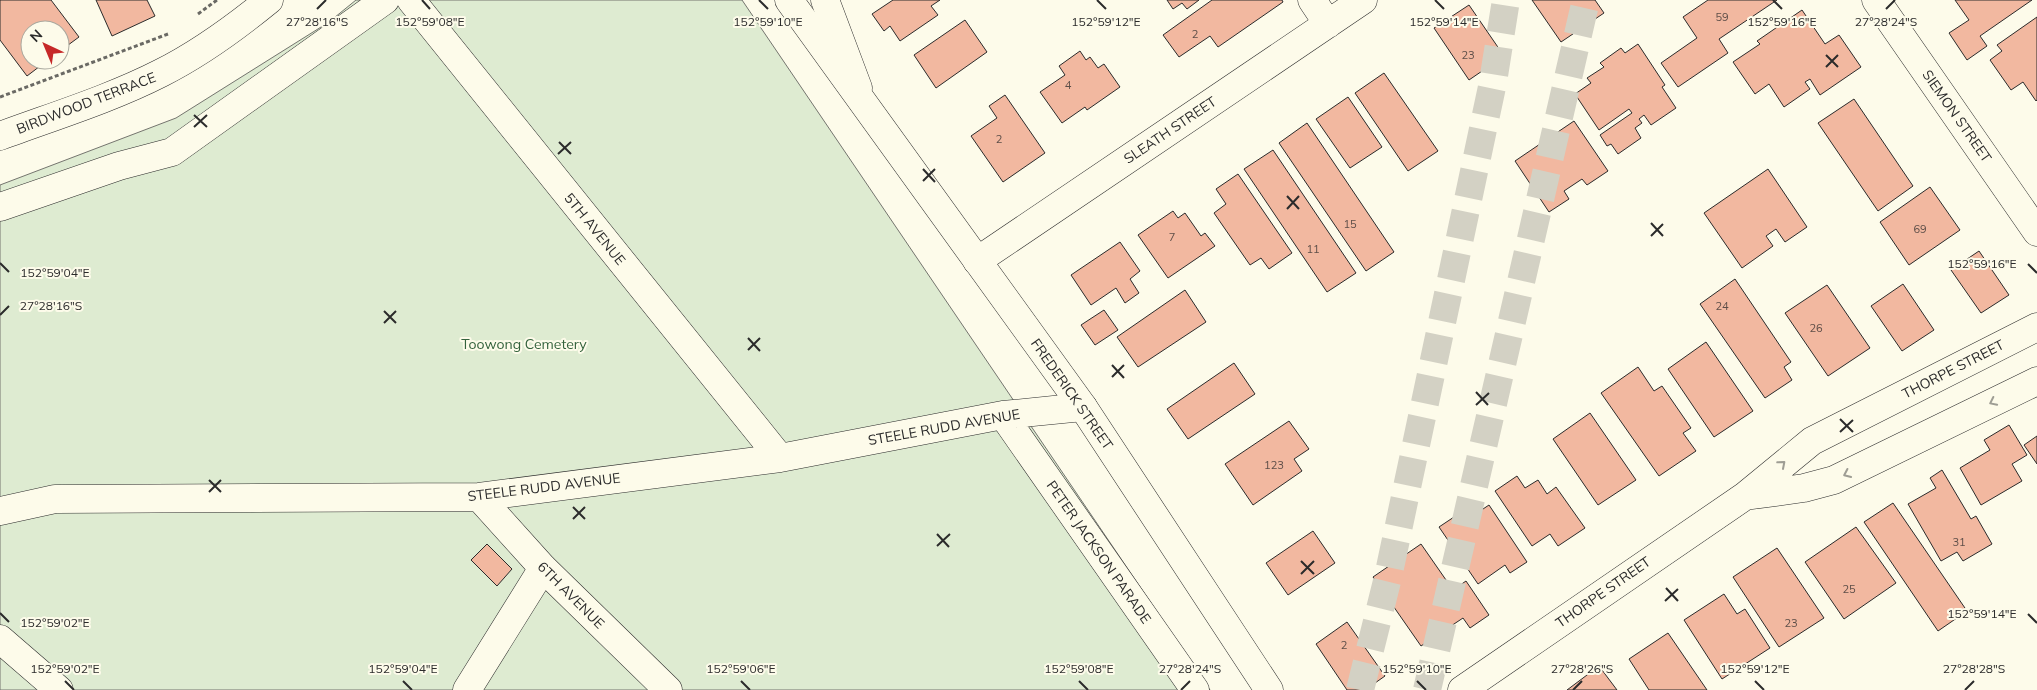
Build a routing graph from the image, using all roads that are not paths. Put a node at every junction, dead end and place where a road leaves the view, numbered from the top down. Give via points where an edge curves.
1 (269, 0) edge
2 (385, 0) edge
3 (411, 0) edge
4 (789, 0) edge
5 (825, 0) edge
6 (1312, 0) edge
7 (1363, 0) edge
8 (1876, 0) edge
9 (1328, 24) junction
10 (864, 106) junction
11 (0, 136) edge
12 (0, 207) edge
13 (2037, 232) edge
14 (977, 261) junction
15 (2037, 327) edge
16 (2037, 381) edge
17 (1083, 407) junction
18 (1003, 415) junction
19 (780, 458) junction
20 (1745, 496) junction
21 (479, 497) junction
22 (0, 510) edge
23 (543, 568) junction
24 (0, 639) edge
25 (59, 690) edge
26 (467, 690) edge
27 (668, 690) edge
28 (1195, 690) edge
29 (1269, 690) edge
30 (1462, 690) edge

1 - 11 main road, BIRDWOOD TERRACE via 240,24 162,73 95,102
2 - 12 main road via 172,152 119,166
3 - 19 main road, 5TH AVENUE
4 - 10 main road, FREDERICK STREET
5 - 10 main road, FREDERICK STREET
6 - 9 main road
7 - 9 main road, SLEATH STREET
8 - 13 main road, SIEMON STREET
9 - 14 main road, SLEATH STREET
10 - 14 main road, FREDERICK STREET
14 - 17 main road, FREDERICK STREET
20 -> 15 main road, THORPE STREET via 1812,441
16 -> 20 main road, THORPE STREET via 1834,480 1804,488
17 - 18 main road, STEELE RUDD AVENUE
17 - 29 main road, FREDERICK STREET
18 - 19 main road, STEELE RUDD AVENUE
18 - 28 main road, PETER JACKSON PARADE
19 - 21 main road, STEELE RUDD AVENUE
20 - 30 main road, THORPE STREET
21 - 22 main road, STEELE RUDD AVENUE via 55,499
21 - 23 main road, 6TH AVENUE
23 - 26 main road
23 - 27 main road, 6TH AVENUE
24 - 25 main road

